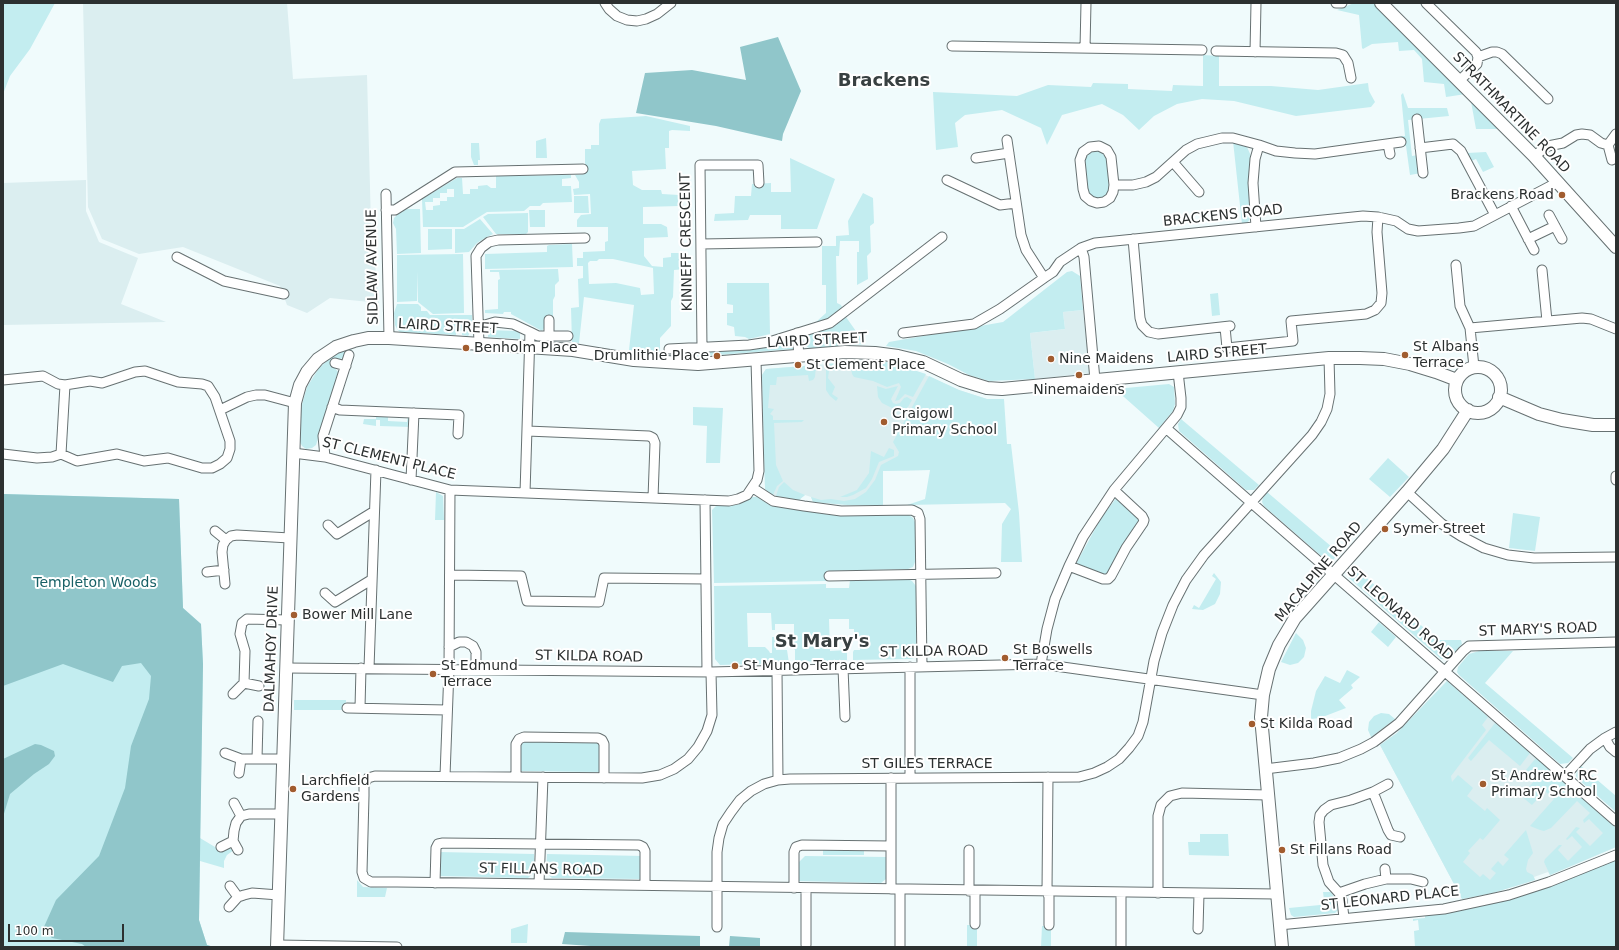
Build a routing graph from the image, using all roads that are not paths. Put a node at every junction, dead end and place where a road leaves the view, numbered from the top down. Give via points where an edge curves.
1 (605, 3) edge
2 (671, 3) edge
3 (1086, 3) edge
4 (1256, 3) edge
5 (1336, 3) edge
6 (1342, 3) edge
7 (1381, 3) edge
8 (1426, 3) edge
9 (952, 46) dead end
10 (1085, 48) junction
11 (1202, 50) dead end
12 (1216, 51) dead end
13 (1255, 52) junction
14 (1478, 57) junction
15 (1351, 78) dead end
16 (1460, 80) junction
17 (1548, 99) dead end
18 (1417, 119) dead end
19 (1616, 134) edge
20 (1007, 140) dead end
21 (1401, 142) dead end
22 (1388, 144) junction
23 (1260, 145) junction
24 (1608, 145) junction
25 (1420, 148) junction
26 (1009, 154) junction
27 (1390, 154) dead end
28 (1534, 156) junction
29 (976, 158) dead end
30 (1612, 160) dead end
31 (1173, 162) junction
32 (583, 169) dead end
33 (1423, 173) dead end
34 (1558, 182) junction
35 (759, 183) dead end
36 (951, 185) dead end
37 (1114, 185) junction
38 (1199, 192) dead end
39 (386, 194) dead end
40 (1016, 203) junction
41 (1511, 206) junction
42 (386, 210) junction
43 (1495, 215) junction
44 (1550, 215) dead end
45 (1378, 217) junction
46 (1555, 226) junction
47 (1256, 227) junction
48 (942, 237) dead end
49 (585, 238) dead end
50 (1133, 239) junction
51 (1528, 239) junction
52 (1562, 239) dead end
53 (817, 242) dead end
54 (701, 244) junction
55 (1616, 247) edge
56 (1081, 248) junction
57 (1534, 250) dead end
58 (177, 257) dead end
59 (1456, 265) dead end
60 (1542, 270) dead end
61 (1044, 278) junction
62 (284, 294) dead end
63 (1298, 310) dead end
64 (1220, 318) dead end
65 (549, 320) dead end
66 (1299, 320) junction
67 (1547, 321) junction
68 (1225, 327) junction
69 (478, 328) junction
70 (1470, 328) junction
71 (1616, 329) edge
72 (530, 332) junction
73 (797, 333) junction
74 (903, 333) dead end
75 (549, 336) junction
76 (568, 336) dead end
77 (389, 338) junction
78 (479, 344) junction
79 (529, 347) junction
80 (702, 348) junction
81 (669, 349) dead end
82 (349, 355) dead end
83 (799, 356) junction
84 (1329, 358) junction
85 (318, 359) joint
86 (756, 360) junction
87 (335, 363) dead end
88 (346, 366) junction
89 (1474, 367) junction
90 (1178, 372) junction
91 (3, 380) edge
92 (1095, 380) junction
93 (1456, 380) junction
94 (65, 385) junction
95 (1499, 397) junction
96 (295, 402) junction
97 (332, 407) junction
98 (220, 410) junction
99 (1468, 410) junction
100 (414, 413) junction
101 (1616, 425) edge
102 (1167, 429) junction
103 (527, 431) junction
104 (458, 434) dead end
105 (293, 453) junction
106 (3, 454) edge
107 (61, 454) junction
108 (325, 457) junction
109 (376, 470) junction
110 (1616, 476) edge
111 (411, 480) junction
112 (1616, 480) edge
113 (753, 488) junction
114 (450, 490) junction
115 (1114, 490) junction
116 (1407, 492) junction
117 (525, 493) junction
118 (653, 498) junction
119 (705, 500) junction
120 (1251, 502) junction
121 (373, 512) junction
122 (328, 525) dead end
123 (215, 531) dead end
124 (290, 538) junction
125 (226, 540) junction
126 (1616, 557) edge
127 (985, 563) dead end
128 (1069, 566) junction
129 (224, 570) junction
130 (207, 572) dead end
131 (985, 573) junction
132 (996, 573) dead end
133 (920, 574) junction
134 (450, 575) junction
135 (1334, 575) junction
136 (829, 576) dead end
137 (706, 579) junction
138 (372, 580) junction
139 (225, 584) dead end
140 (325, 593) dead end
141 (288, 620) junction
142 (1616, 642) edge
143 (449, 648) junction
144 (1041, 664) junction
145 (922, 666) junction
146 (910, 667) junction
147 (286, 668) junction
148 (365, 668) junction
149 (843, 668) junction
150 (449, 669) junction
151 (476, 669) junction
152 (777, 670) junction
153 (709, 672) junction
154 (1445, 672) junction
155 (1150, 679) junction
156 (244, 683) junction
157 (260, 686) dead end
158 (233, 694) dead end
159 (1263, 695) junction
160 (347, 708) dead end
161 (360, 708) junction
162 (448, 710) junction
163 (845, 717) dead end
164 (258, 721) dead end
165 (1616, 732) edge
166 (1605, 738) junction
167 (1616, 752) edge
168 (225, 753) dead end
169 (241, 759) junction
170 (257, 759) junction
171 (284, 759) junction
172 (1265, 769) junction
173 (238, 773) dead end
174 (445, 776) junction
175 (1565, 776) junction
176 (516, 777) junction
177 (543, 777) junction
178 (1048, 777) junction
179 (604, 778) junction
180 (892, 778) junction
181 (910, 778) junction
182 (778, 780) junction
183 (1388, 784) dead end
184 (1373, 792) junction
185 (1268, 795) junction
186 (234, 804) dead end
187 (282, 814) junction
188 (241, 816) junction
189 (1616, 821) edge
190 (1400, 837) dead end
191 (540, 844) junction
192 (221, 846) dead end
193 (891, 846) junction
194 (969, 850) dead end
195 (1616, 854) edge
196 (1385, 869) dead end
197 (1386, 879) junction
198 (1423, 882) dead end
199 (435, 883) junction
200 (540, 884) junction
201 (645, 885) junction
202 (230, 886) dead end
203 (717, 887) junction
204 (794, 888) junction
205 (806, 888) junction
206 (891, 889) junction
207 (900, 889) junction
208 (972, 891) junction
209 (1047, 891) junction
210 (1121, 892) junction
211 (1158, 893) junction
212 (1339, 893) junction
213 (1199, 894) junction
214 (1276, 894) junction
215 (279, 895) junction
216 (238, 897) junction
217 (229, 907) dead end
218 (1344, 918) junction
219 (975, 924) dead end
220 (1279, 925) junction
221 (1049, 926) dead end
222 (717, 927) dead end
223 (1198, 929) dead end
224 (806, 945) dead end
225 (278, 946) edge
226 (397, 947) edge
227 (900, 947) edge
228 (1121, 947) edge
229 (1282, 947) edge

1 - 2 street via 617,16 637,21 651,16
3 - 10 street
4 - 13 street
5 - 6 street
7 - 16 street, STRATHMARTINE ROAD
8 - 14 street via 1476,52
9 - 10 street
10 - 11 street
12 - 13 street
13 - 15 street via 1336,53 1343,55 1348,63
14 - 16 street via 1476,64
14 - 17 street via 1492,52 1502,54 1537,94
16 - 28 street, STRATHMARTINE ROAD
18 - 25 street
19 - 24 street
20 - 26 street
21 - 22 street
22 - 23 street via 1315,154 1288,152
22 - 27 street
23 - 31 street via 1233,138 1210,140 1186,150
23 - 47 street via 1255,159 1252,183
24 - 28 street via 1600,143 1590,135 1582,134 1563,143 1548,146
24 - 30 street
25 - 33 street
25 - 43 street via 1453,144 1461,151
26 - 29 street
26 - 40 street
28 - 34 street, STRATHMARTINE ROAD
31 - 37 street via 1146,182
31 - 38 street
32 - 42 street via 455,172 395,210
34 - 41 street, BRACKENS ROAD
34 - 55 street, STRATHMARTINE ROAD
35 - 54 street, KINNEFF CRESCENT via 758,165 700,165
36 - 40 street via 1000,204
37 - 37 street via 1111,157 1106,150 1099,146 1090,147 1083,152 1080,160 1085,196 1091,202 1104,202 1110,198
39 - 42 street, SIDLAW AVENUE
40 - 61 street via 1026,250
41 - 43 street, BRACKENS ROAD
41 - 51 street
42 - 77 street, SIDLAW AVENUE
43 - 45 street, BRACKENS ROAD via 1474,226 1418,232 1396,221
44 - 46 street
45 - 47 street, BRACKENS ROAD via 1363,216
45 - 66 street via 1382,293 1375,310 1366,314
46 - 51 street
46 - 52 street
47 - 50 street, BRACKENS ROAD
48 - 73 street via 830,323
49 - 69 street via 498,240 489,242 481,248 476,256
50 - 56 street, BRACKENS ROAD via 1095,243
50 - 68 street via 1142,326 1149,332 1158,334
51 - 57 street
53 - 54 street
54 - 80 street, KINNEFF CRESCENT
56 - 61 street, BRACKENS ROAD via 1060,262 1053,272
56 - 92 street via 1084,257
58 - 62 street via 224,281
59 - 70 street via 1460,306
60 - 67 street
61 - 74 street, BRACKENS ROAD via 974,324
63 - 66 street
64 - 68 street
65 - 75 street
66 - 68 street via 1291,321 1293,341 1227,348
67 - 70 street
67 - 71 street via 1592,319
69 - 72 street via 495,322 513,324
69 - 78 street
70 - 89 street
72 - 75 street via 538,336
72 - 79 street
73 - 80 street via 769,342
73 - 83 street
75 - 76 street
77 - 78 street, LAIRD STREET
77 - 85 street, LAIRD STREET via 354,341
78 - 79 street, LAIRD STREET
79 - 86 street, LAIRD STREET via 573,350 669,363
79 - 103 street
80 - 81 street
82 - 88 street
83 - 86 street, LAIRD STREET
83 - 92 street, LAIRD STREET via 860,352 898,356 932,366 961,380 987,388
84 - 90 street, LAIRD STREET
84 - 93 street, LAIRD STREET via 1384,359 1410,364
84 - 120 street via 1330,394 1321,422
85 - 96 street, DALMAHOY DRIVE via 307,372
86 - 113 street via 758,471
87 - 88 street
88 - 97 street
89 - 93 street via 1467,369
89 - 95 street via 1482,367 1495,375 1499,382
90 - 92 street, LAIRD STREET
90 - 102 street via 1181,406
91 - 94 street via 43,376
93 - 99 street via 1456,398 1461,406
94 - 98 street via 90,381 102,383 145,371 167,380 208,386
94 - 107 street
95 - 99 street via 1496,404 1483,412
95 - 101 street via 1539,414 1562,420
96 - 98 street via 265,394 247,397
96 - 105 street, DALMAHOY DRIVE
97 - 100 street via 340,410
97 - 108 street via 323,436
98 - 107 street via 229,433 230,449 227,458 212,468 202,468 168,458 144,461 117,454 77,461
99 - 116 street, MACALPINE ROAD via 1443,449
100 - 104 street via 459,415
100 - 111 street
102 - 115 street
102 - 120 street, ST LEONARD ROAD
103 - 117 street
103 - 118 street via 653,438
105 - 108 street, ST CLEMENT PLACE
105 - 124 street, DALMAHOY DRIVE
106 - 107 street via 36,458
108 - 109 street, ST CLEMENT PLACE
109 - 111 street, ST CLEMENT PLACE
109 - 121 street
110 - 112 street
111 - 114 street, ST CLEMENT PLACE
113 - 119 street, ST CLEMENT PLACE via 738,499
113 - 133 street via 773,501 804,506 841,511 912,510 918,513
114 - 117 street, ST CLEMENT PLACE
114 - 134 street
115 - 128 street via 1089,526
115 - 128 street via 1142,516 1143,523 1108,579
116 - 126 street via 1442,524 1484,548 1534,558
116 - 135 street, MACALPINE ROAD
117 - 118 street, ST CLEMENT PLACE
118 - 119 street, ST CLEMENT PLACE
119 - 137 street
120 - 135 street, ST LEONARD ROAD
120 - 155 street via 1204,555 1186,580 1162,633
121 - 122 street via 337,534
121 - 138 street
123 - 125 street
124 - 125 street via 231,536
124 - 141 street, DALMAHOY DRIVE
125 - 129 street via 222,552
127 - 131 street
128 - 144 street via 1046,629
129 - 130 street
129 - 139 street
131 - 132 street
131 - 133 street
133 - 136 street
133 - 145 street
134 - 137 street via 521,576 527,601 599,602 604,578
134 - 143 street
135 - 154 street, ST LEONARD ROAD
135 - 159 street, MACALPINE ROAD via 1295,618 1279,645
137 - 153 street
138 - 140 street via 335,602
138 - 148 street
141 - 147 street, DALMAHOY DRIVE
141 - 156 street via 247,619 242,623 239,629 245,651
142 - 154 street, ST MARY'S ROAD via 1469,646
143 - 150 street
143 - 151 street via 459,642 473,646 476,652
144 - 145 street, ST KILDA ROAD
144 - 155 street, ST KILDA ROAD
145 - 146 street, ST KILDA ROAD
146 - 149 street, ST KILDA ROAD
146 - 181 street
147 - 148 street, ST KILDA ROAD
147 - 171 street, DALMAHOY DRIVE
148 - 150 street, ST KILDA ROAD
148 - 161 street
149 - 152 street, ST KILDA ROAD
149 - 163 street
150 - 151 street, ST KILDA ROAD
150 - 162 street
151 - 153 street, ST KILDA ROAD
152 - 153 street, ST KILDA ROAD
152 - 182 street
153 - 179 street via 713,699 710,720 698,747 688,759 660,775 642,778
154 - 172 street, ST MARY'S ROAD via 1399,723 1360,750 1314,763
154 - 175 street, ST LEONARD ROAD
155 - 159 street, ST KILDA ROAD
155 - 178 street, ST GILES TERRACE via 1143,722 1138,736 1119,759 1094,773 1079,777
156 - 157 street
156 - 158 street
159 - 172 street, MACALPINE ROAD via 1261,717
160 - 161 street
161 - 162 street
162 - 174 street
164 - 170 street
165 - 166 street
166 - 167 street
166 - 175 street via 1590,749
168 - 169 street
169 - 170 street
169 - 173 street
170 - 171 street
171 - 187 street, DALMAHOY DRIVE
172 - 185 street, MACALPINE ROAD
174 - 176 street
174 - 199 street, ST FILLANS ROAD via 375,776 368,778 364,784 364,878 371,882
175 - 189 street, ST LEONARD ROAD
176 - 177 street
176 - 179 street via 516,744 524,737 602,740
177 - 179 street
177 - 191 street
178 - 181 street, ST GILES TERRACE
178 - 209 street
180 - 181 street, ST GILES TERRACE
180 - 182 street, ST GILES TERRACE
180 - 193 street
182 - 203 street, ST GILES TERRACE via 751,791 740,800 724,824 717,852
183 - 184 street
184 - 190 street via 1388,830 1391,835
184 - 212 street via 1331,806 1320,815 1323,865 1329,882
185 - 211 street via 1182,793 1170,796 1161,805 1158,816
185 - 214 street, MACALPINE ROAD
186 - 188 street
187 - 188 street
187 - 215 street, DALMAHOY DRIVE
188 - 192 street via 236,823 236,846
191 - 199 street via 438,844
191 - 200 street
191 - 201 street via 639,845 644,847 645,851
193 - 204 street via 796,847
193 - 206 street
194 - 208 street
195 - 218 street, ST LEONARD PLACE via 1549,882 1480,902 1444,910
196 - 197 street
197 - 198 street via 1412,879
197 - 212 street
199 - 200 street, ST FILLANS ROAD
200 - 201 street, ST FILLANS ROAD
201 - 203 street, ST FILLANS ROAD
202 - 216 street
203 - 204 street, ST FILLANS ROAD
203 - 222 street
204 - 205 street, ST FILLANS ROAD
205 - 206 street, ST FILLANS ROAD
205 - 224 street
206 - 207 street, ST FILLANS ROAD
207 - 208 street, ST FILLANS ROAD
207 - 227 street
208 - 209 street, ST FILLANS ROAD
208 - 219 street
209 - 210 street, ST FILLANS ROAD
209 - 221 street via 1050,897
210 - 211 street, ST FILLANS ROAD
210 - 228 street
211 - 213 street, ST FILLANS ROAD
212 - 218 street
213 - 214 street, ST FILLANS ROAD
213 - 223 street
214 - 220 street, MACALPINE ROAD
215 - 216 street via 252,893
215 - 225 street, DALMAHOY DRIVE
216 - 217 street
218 - 220 street, ST LEONARD PLACE
220 - 229 street, MACALPINE ROAD
225 - 226 street

